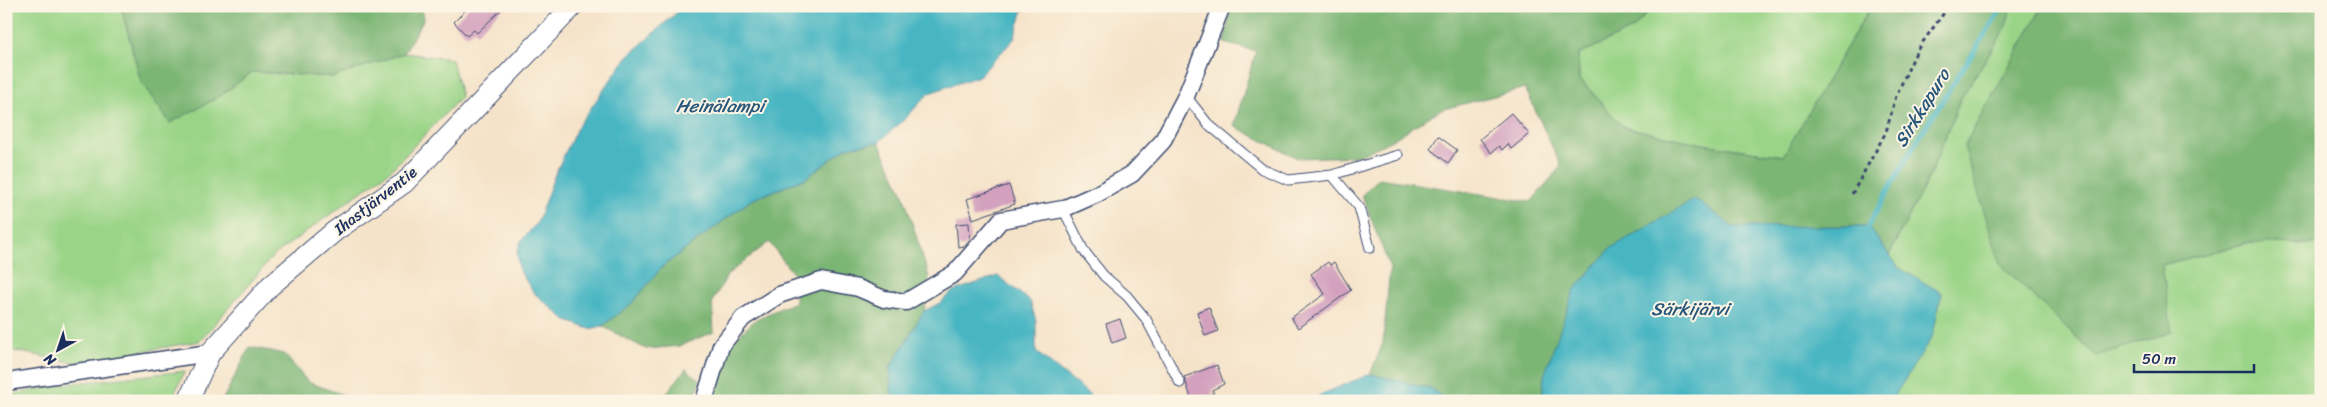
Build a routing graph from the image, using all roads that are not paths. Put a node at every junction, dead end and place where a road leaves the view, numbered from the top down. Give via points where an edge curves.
1 (573, 6) edge
2 (1222, 6) edge
3 (1186, 96) junction
4 (1398, 155) dead end
5 (1332, 175) junction
6 (1063, 209) junction
7 (1370, 248) dead end
8 (210, 353) junction
9 (6, 382) edge
10 (1180, 383) dead end
11 (188, 401) edge
12 (704, 401) edge

1 - 8 street, Ihastjärventie via 404,183 335,231 270,286
2 - 3 street
3 - 5 lane via 1208,124 1262,169 1288,180
3 - 6 street via 1162,142 1132,174
4 - 5 lane
5 - 7 lane via 1359,207
6 - 10 lane via 1084,251 1146,319
6 - 12 street via 1001,220 955,274 906,302 821,281 779,295 743,318 721,346
8 - 9 street
8 - 11 street, Ihastjärventie

